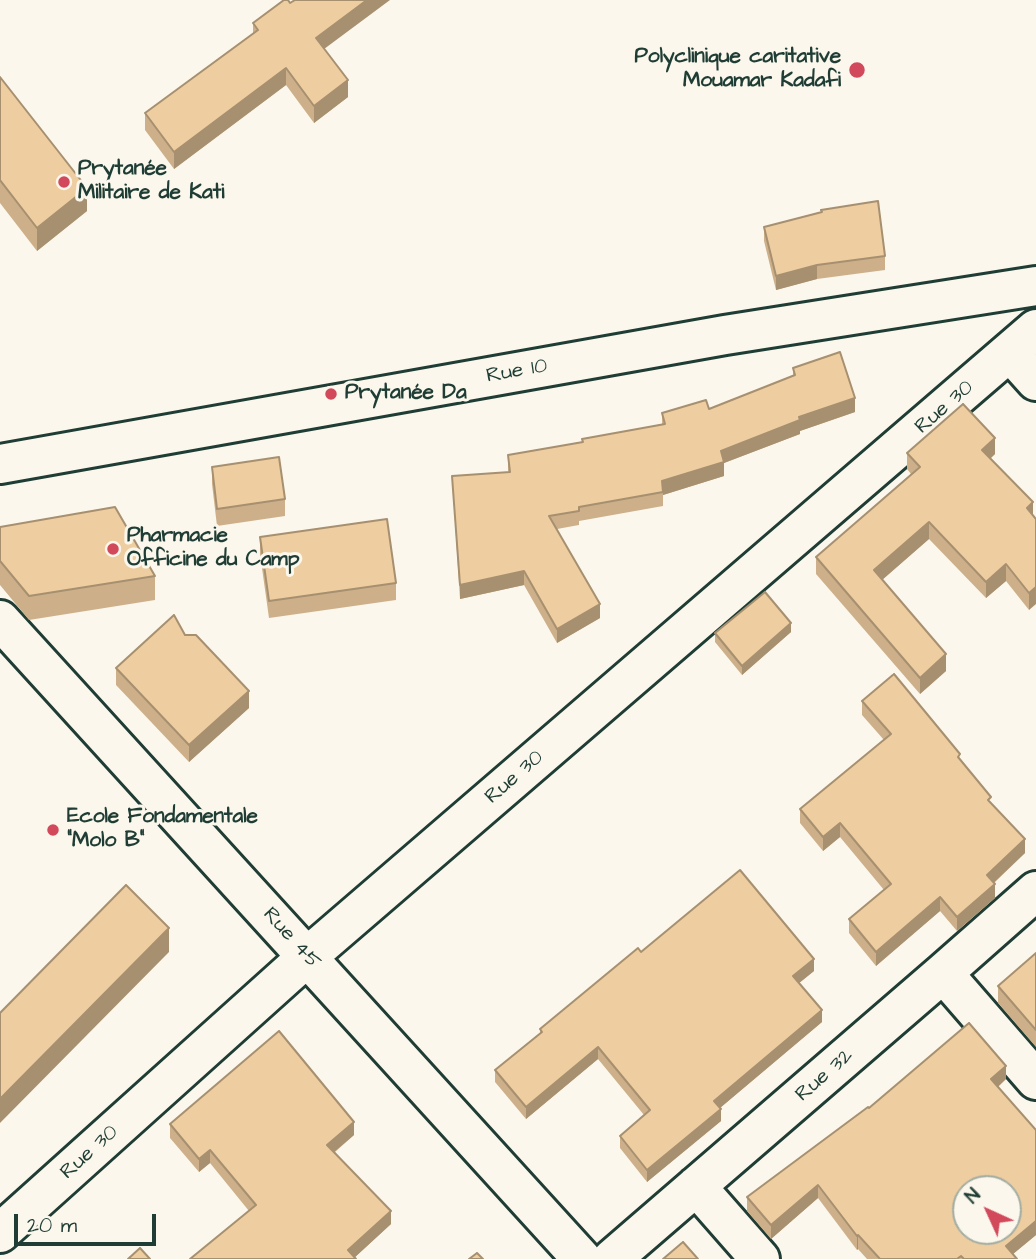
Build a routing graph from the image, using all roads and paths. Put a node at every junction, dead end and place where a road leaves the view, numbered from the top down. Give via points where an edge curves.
1 (1036, 286) edge
2 (1023, 340) edge
3 (1036, 380) edge
4 (0, 464) edge
5 (0, 620) edge
6 (1036, 891) edge
7 (307, 957) junction
8 (943, 974) junction
9 (1036, 1080) edge
10 (696, 1186) junction
11 (0, 1233) edge
12 (582, 1259) edge
13 (612, 1259) edge
14 (761, 1259) edge

1 - 4 street, Rue 10 via 725,335
2 - 3 street
2 - 7 street, Rue 30
5 - 7 street, Rue 45
6 - 8 street, Rue 32
7 - 11 street, Rue 30
7 - 12 street, Rue 45
8 - 9 street
8 - 10 street, Rue 32
10 - 13 street, Rue 32
10 - 14 street

